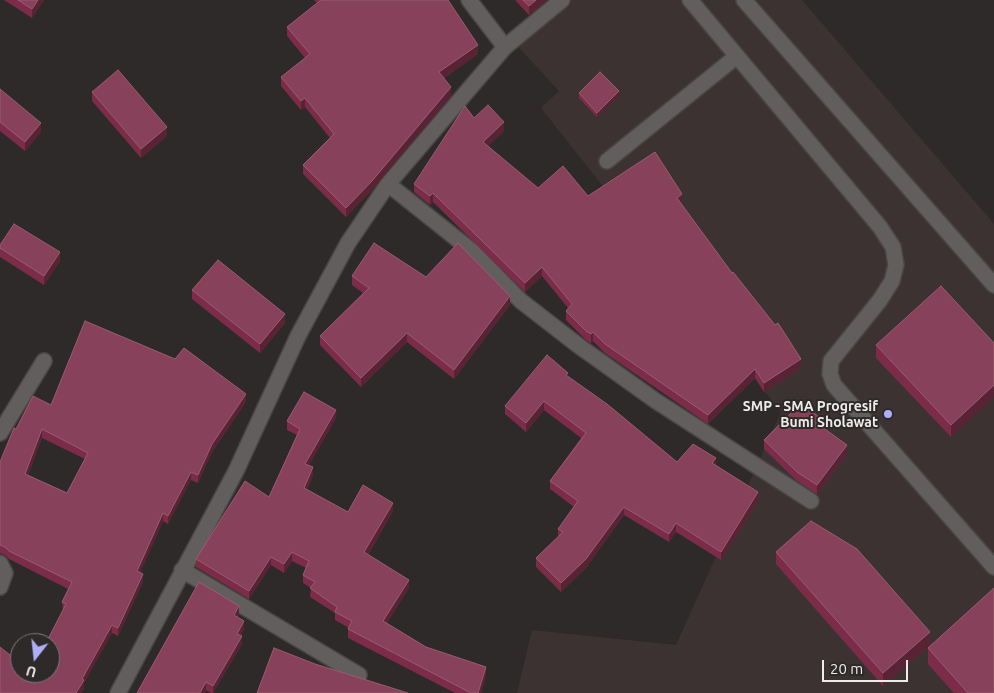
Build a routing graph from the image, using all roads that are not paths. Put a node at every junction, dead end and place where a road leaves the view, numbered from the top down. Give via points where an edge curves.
1 (470, 0) edge
2 (562, 0) edge
3 (690, 0) edge
4 (744, 0) edge
5 (505, 47) junction
6 (737, 56) junction
7 (607, 161) dead end
8 (388, 184) junction
9 (994, 285) edge
10 (44, 361) dead end
11 (0, 433) edge
12 (811, 501) dead end
13 (0, 563) edge
14 (994, 567) edge
15 (182, 570) junction
16 (0, 587) edge
17 (359, 675) dead end
18 (118, 693) edge

1 - 5 street
2 - 5 street
3 - 6 street
4 - 9 street
5 - 8 street
6 - 7 street
6 - 14 street via 893,246 896,265 892,281 831,361 828,368 834,385
8 - 12 street via 472,251 522,301 579,346 656,401
8 - 15 street via 348,243 298,336 236,471
10 - 11 street
13 - 16 street via 5,573
15 - 17 street
15 - 18 street

